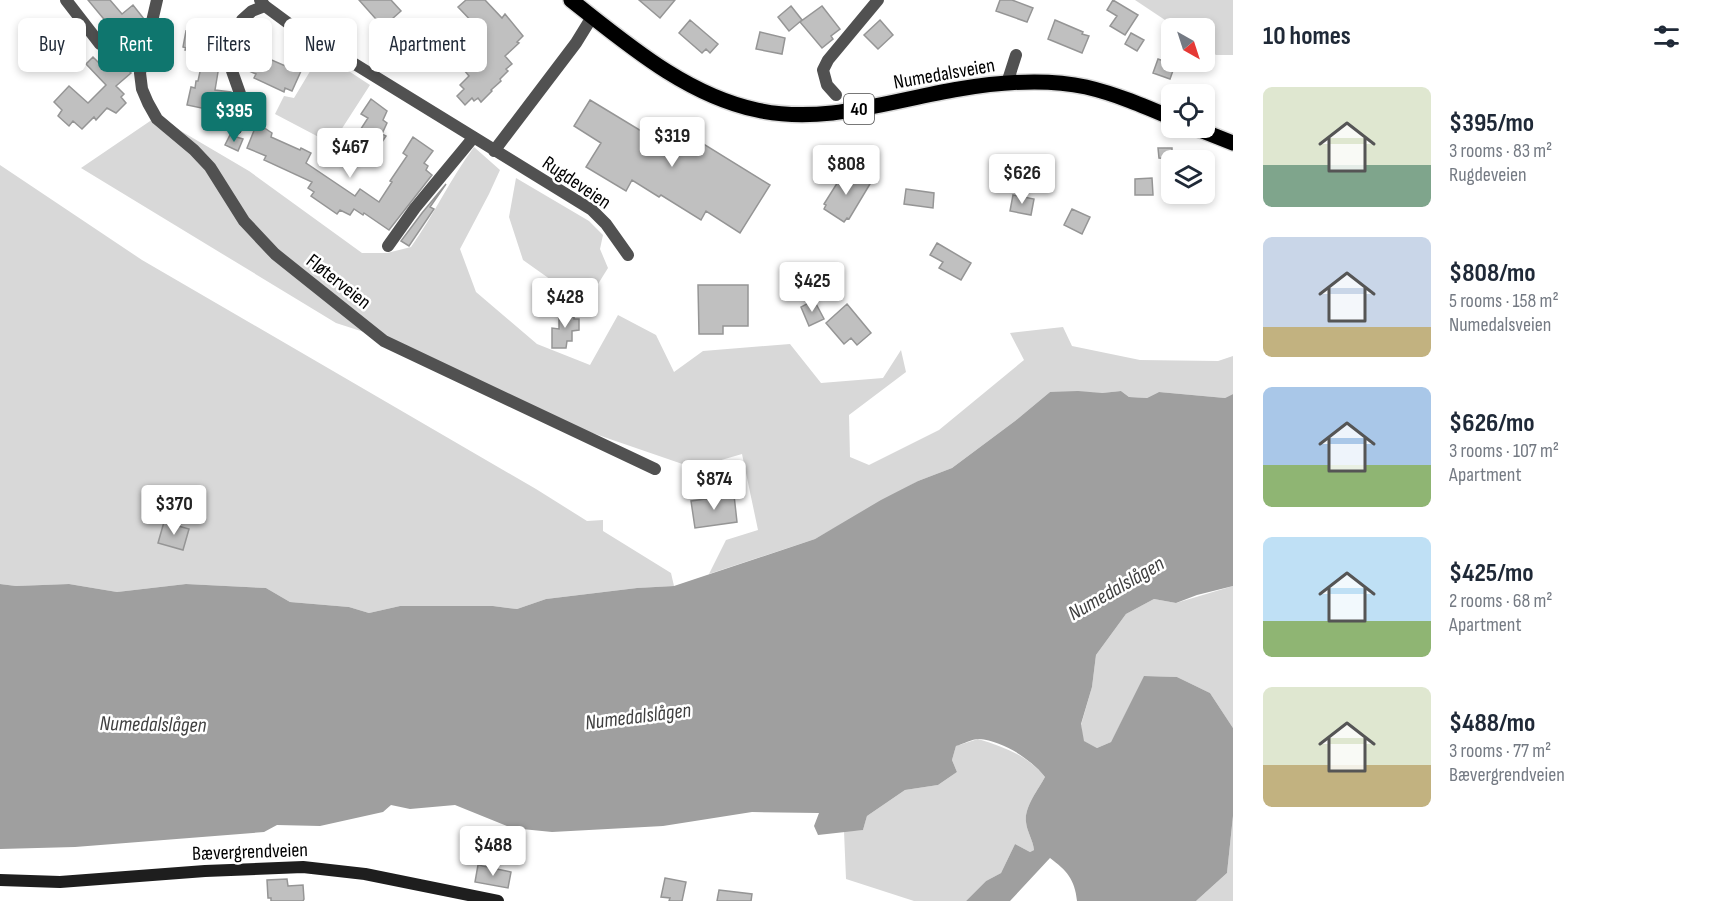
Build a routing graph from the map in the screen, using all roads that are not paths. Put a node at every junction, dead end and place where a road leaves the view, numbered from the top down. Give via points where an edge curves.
1 (66, 0) edge
2 (157, 0) edge
3 (571, 0) edge
4 (878, 0) edge
5 (263, 3) edge
6 (592, 17) junction
7 (98, 41) edge
8 (1016, 55) dead end
9 (1007, 83) junction
10 (836, 95) dead end
11 (1161, 114) edge
12 (236, 129) dead end
13 (1215, 136) edge
14 (473, 138) junction
15 (1233, 143) edge
16 (494, 151) junction
17 (388, 246) dead end
18 (628, 255) dead end
19 (655, 469) dead end
20 (0, 880) edge
21 (462, 898) edge
22 (498, 901) edge

1 - 7 street
2 - 19 street, Fløterveien via 140,73 145,96 158,119 210,166 244,221 275,254 384,341
3 - 6 main road, Numedalsveien / 40
4 - 10 street via 823,70 827,85
5 - 12 street, Rugdeveien via 242,20 234,40 231,71 243,102
5 - 14 street, Rugdeveien
6 - 9 main road, Numedalsveien / 40 via 675,77 718,98 759,111 802,115 843,112
6 - 16 street
8 - 9 street
9 - 11 main road, Numedalsveien / 40 via 1085,87
13 - 15 main road
14 - 16 street, Rugdeveien
14 - 17 street
16 - 18 street, Rugdeveien via 592,210
20 - 21 main road, Bævergrendveien via 60,882 303,867 365,874
21 - 22 main road, Bævergrendveien

